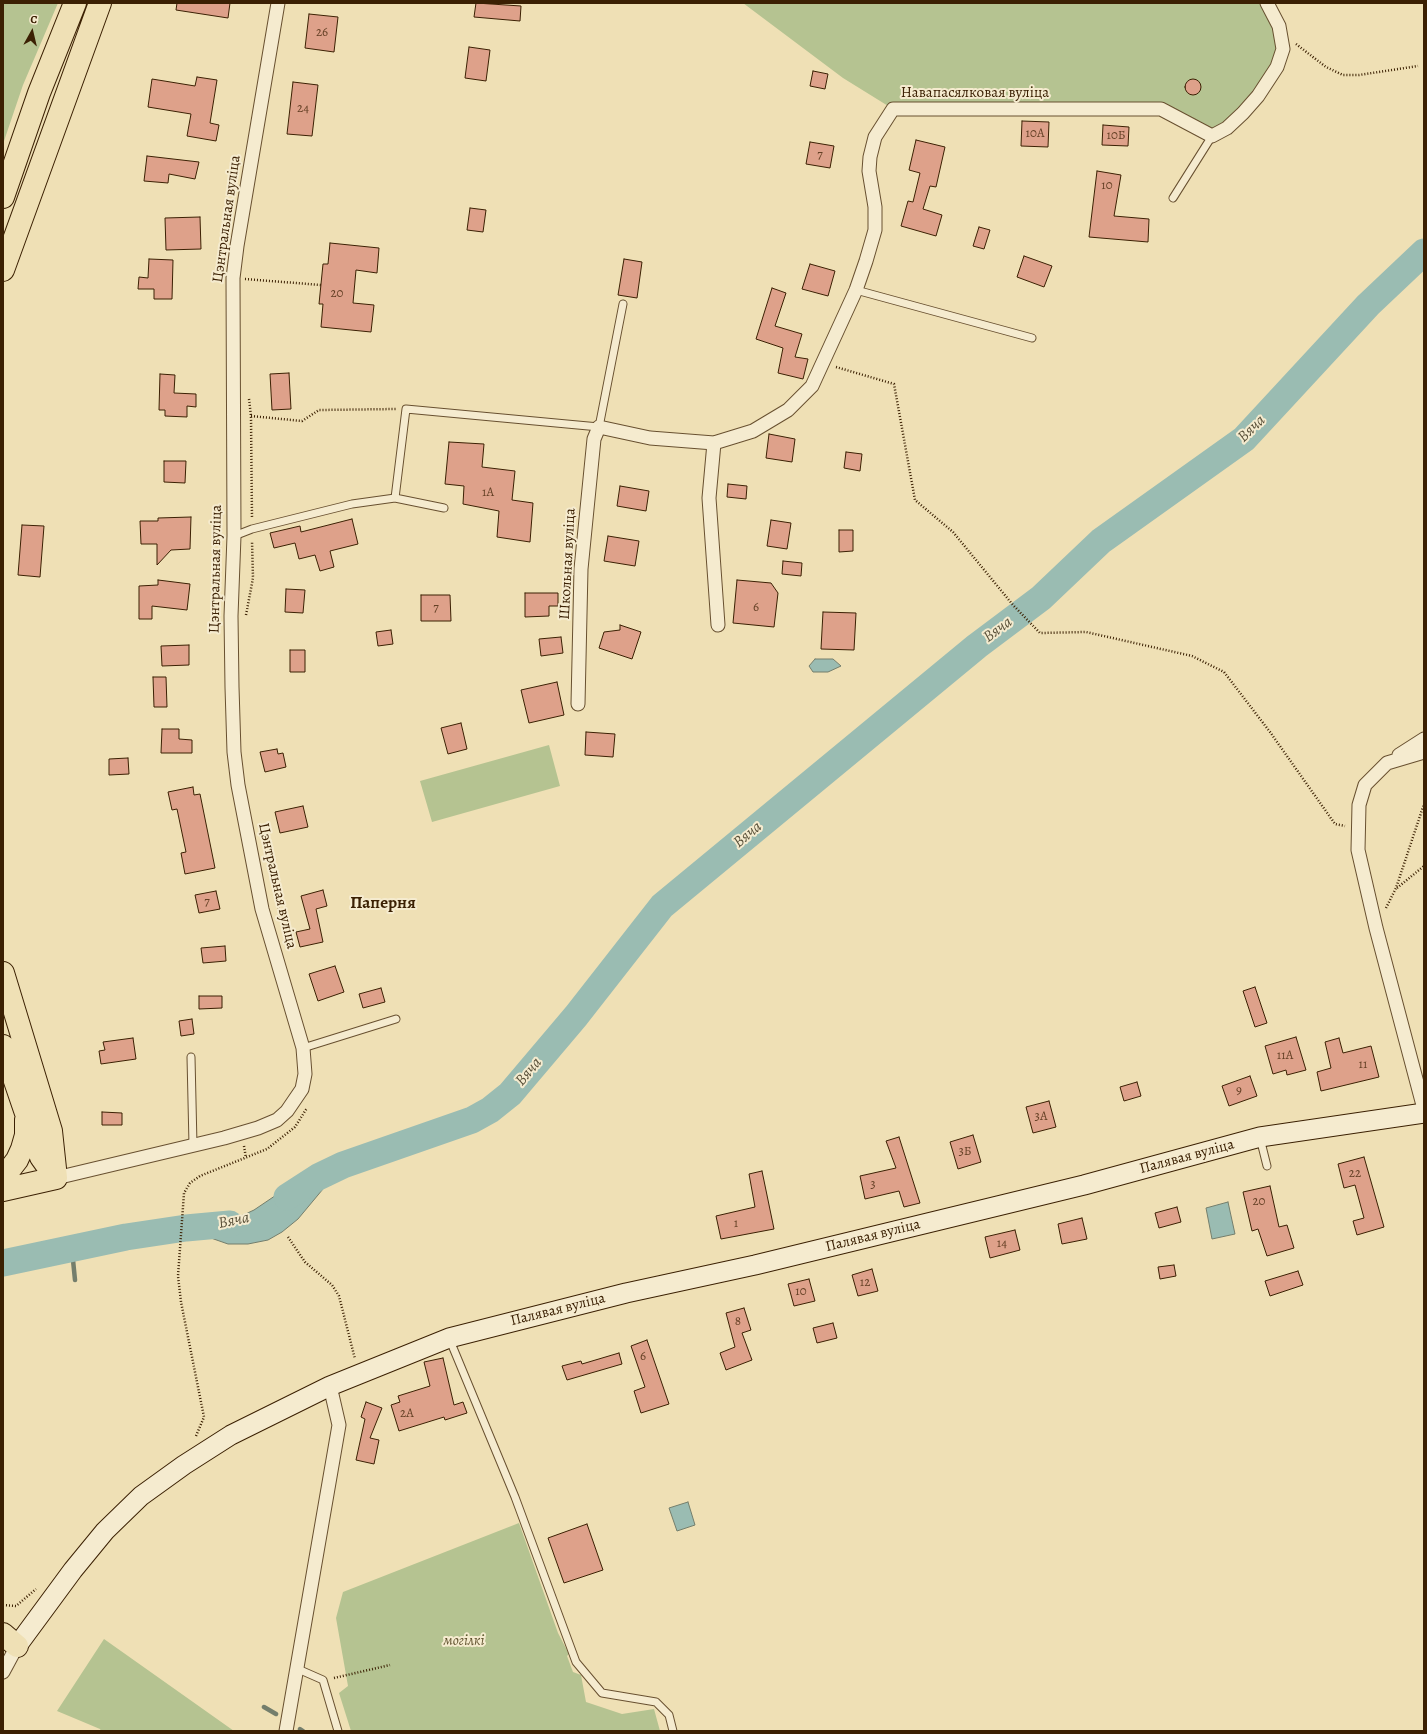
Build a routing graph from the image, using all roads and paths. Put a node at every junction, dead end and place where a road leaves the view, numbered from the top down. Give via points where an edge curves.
1 (75, 3) edge
2 (100, 3) edge
3 (278, 3) edge
4 (1268, 3) edge
5 (1279, 26) junction
6 (1418, 66) dead end
7 (1212, 136) junction
8 (3, 196) edge
9 (1173, 198) dead end
10 (3, 270) edge
11 (233, 278) junction
12 (321, 285) dead end
13 (856, 290) junction
14 (623, 304) dead end
15 (1032, 338) dead end
16 (822, 363) junction
17 (248, 393) dead end
18 (406, 409) junction
19 (251, 416) junction
20 (599, 427) junction
21 (714, 443) junction
22 (395, 498) junction
23 (444, 508) dead end
24 (252, 529) junction
25 (234, 536) junction
26 (246, 617) dead end
27 (718, 625) dead end
28 (578, 704) dead end
29 (1424, 739) edge
30 (1424, 752) edge
31 (1387, 763) junction
32 (1424, 804) edge
33 (1359, 829) junction
34 (1424, 866) edge
35 (272, 878) dead end
36 (1396, 888) junction
37 (282, 924) dead end
38 (1376, 928) junction
39 (3, 973) edge
40 (396, 1019) dead end
41 (3, 1046) edge
42 (303, 1048) junction
43 (191, 1057) dead end
44 (1424, 1109) edge
45 (1424, 1113) edge
46 (26, 1115) junction
47 (1260, 1137) junction
48 (193, 1145) junction
49 (1267, 1166) dead end
50 (3, 1178) edge
51 (56, 1178) junction
52 (3, 1190) edge
53 (182, 1207) dead end
54 (288, 1237) dead end
55 (449, 1338) junction
56 (365, 1373) junction
57 (330, 1386) junction
58 (192, 1442) dead end
59 (40, 1585) dead end
60 (3, 1605) edge
61 (10, 1640) edge
62 (390, 1665) dead end
63 (298, 1669) junction
64 (3, 1672) edge
65 (323, 1680) junction
66 (286, 1731) edge
67 (338, 1731) edge
68 (673, 1731) edge

1 - 8 highway via 39,93
2 - 10 highway
3 - 11 street, Цэнтральная вуліца
4 - 5 street
5 - 6 path via 1301,49 1326,67 1343,75
5 - 7 street via 1283,48 1277,67 1243,113 1227,128
7 - 9 lane
7 - 13 street, Навапасялковая вуліца via 1161,109 893,109 875,137 870,157 875,230
11 - 12 path
11 - 25 street, Цэнтральная вуліца
13 - 15 lane
13 - 16 street, Навапасялковая вуліца
14 - 20 lane
16 - 21 street, Навапасялковая вуліца via 812,386 788,410 753,431
16 - 33 path via 894,384 915,500 953,532 1013,605 1040,633 1086,632 1192,656 1224,672 1335,824
17 - 19 path
18 - 19 path via 319,410 302,421
18 - 20 lane
18 - 22 lane
19 - 24 path
20 - 21 street via 650,438
20 - 28 street, Школьная вуліца via 594,439 581,569
21 - 27 street via 709,498
22 - 23 lane
22 - 24 lane via 352,504
24 - 25 lane
24 - 26 path via 253,578
25 - 42 street, Цэнтральная вуліца via 231,616 234,752 262,909
29 - 31 street
30 - 31 street
31 - 33 street via 1365,785 1359,806
32 - 36 path
33 - 38 street via 1358,850
34 - 36 path
35 - 37 path
36 - 38 path
38 - 44 street
39 - 51 highway via 50,1131
40 - 42 lane
41 - 46 highway
42 - 48 street, Цэнтральная вуліца via 305,1074 302,1089 288,1112 277,1120 242,1133
43 - 48 lane
45 - 47 main road, Палявая вуліца
46 - 50 highway via 26,1135 22,1149
46 - 51 highway via 41,1158
47 - 49 lane
47 - 55 main road, Палявая вуліца via 1068,1188 755,1265 626,1293
48 - 51 street
51 - 52 highway
53 - 58 path via 178,1276 204,1417 199,1433
54 - 56 path via 305,1262 332,1285 339,1296 355,1358
55 - 56 main road, Палявая вуліца
55 - 68 lane via 515,1497 576,1662 602,1693 656,1702 669,1715
56 - 57 main road, Палявая вуліца
57 - 61 main road, Палявая вуліца via 231,1434 142,1496 105,1531
57 - 63 street via 339,1425
59 - 60 path via 16,1606
61 - 64 street
62 - 65 path
63 - 65 lane
63 - 66 street
65 - 67 lane

